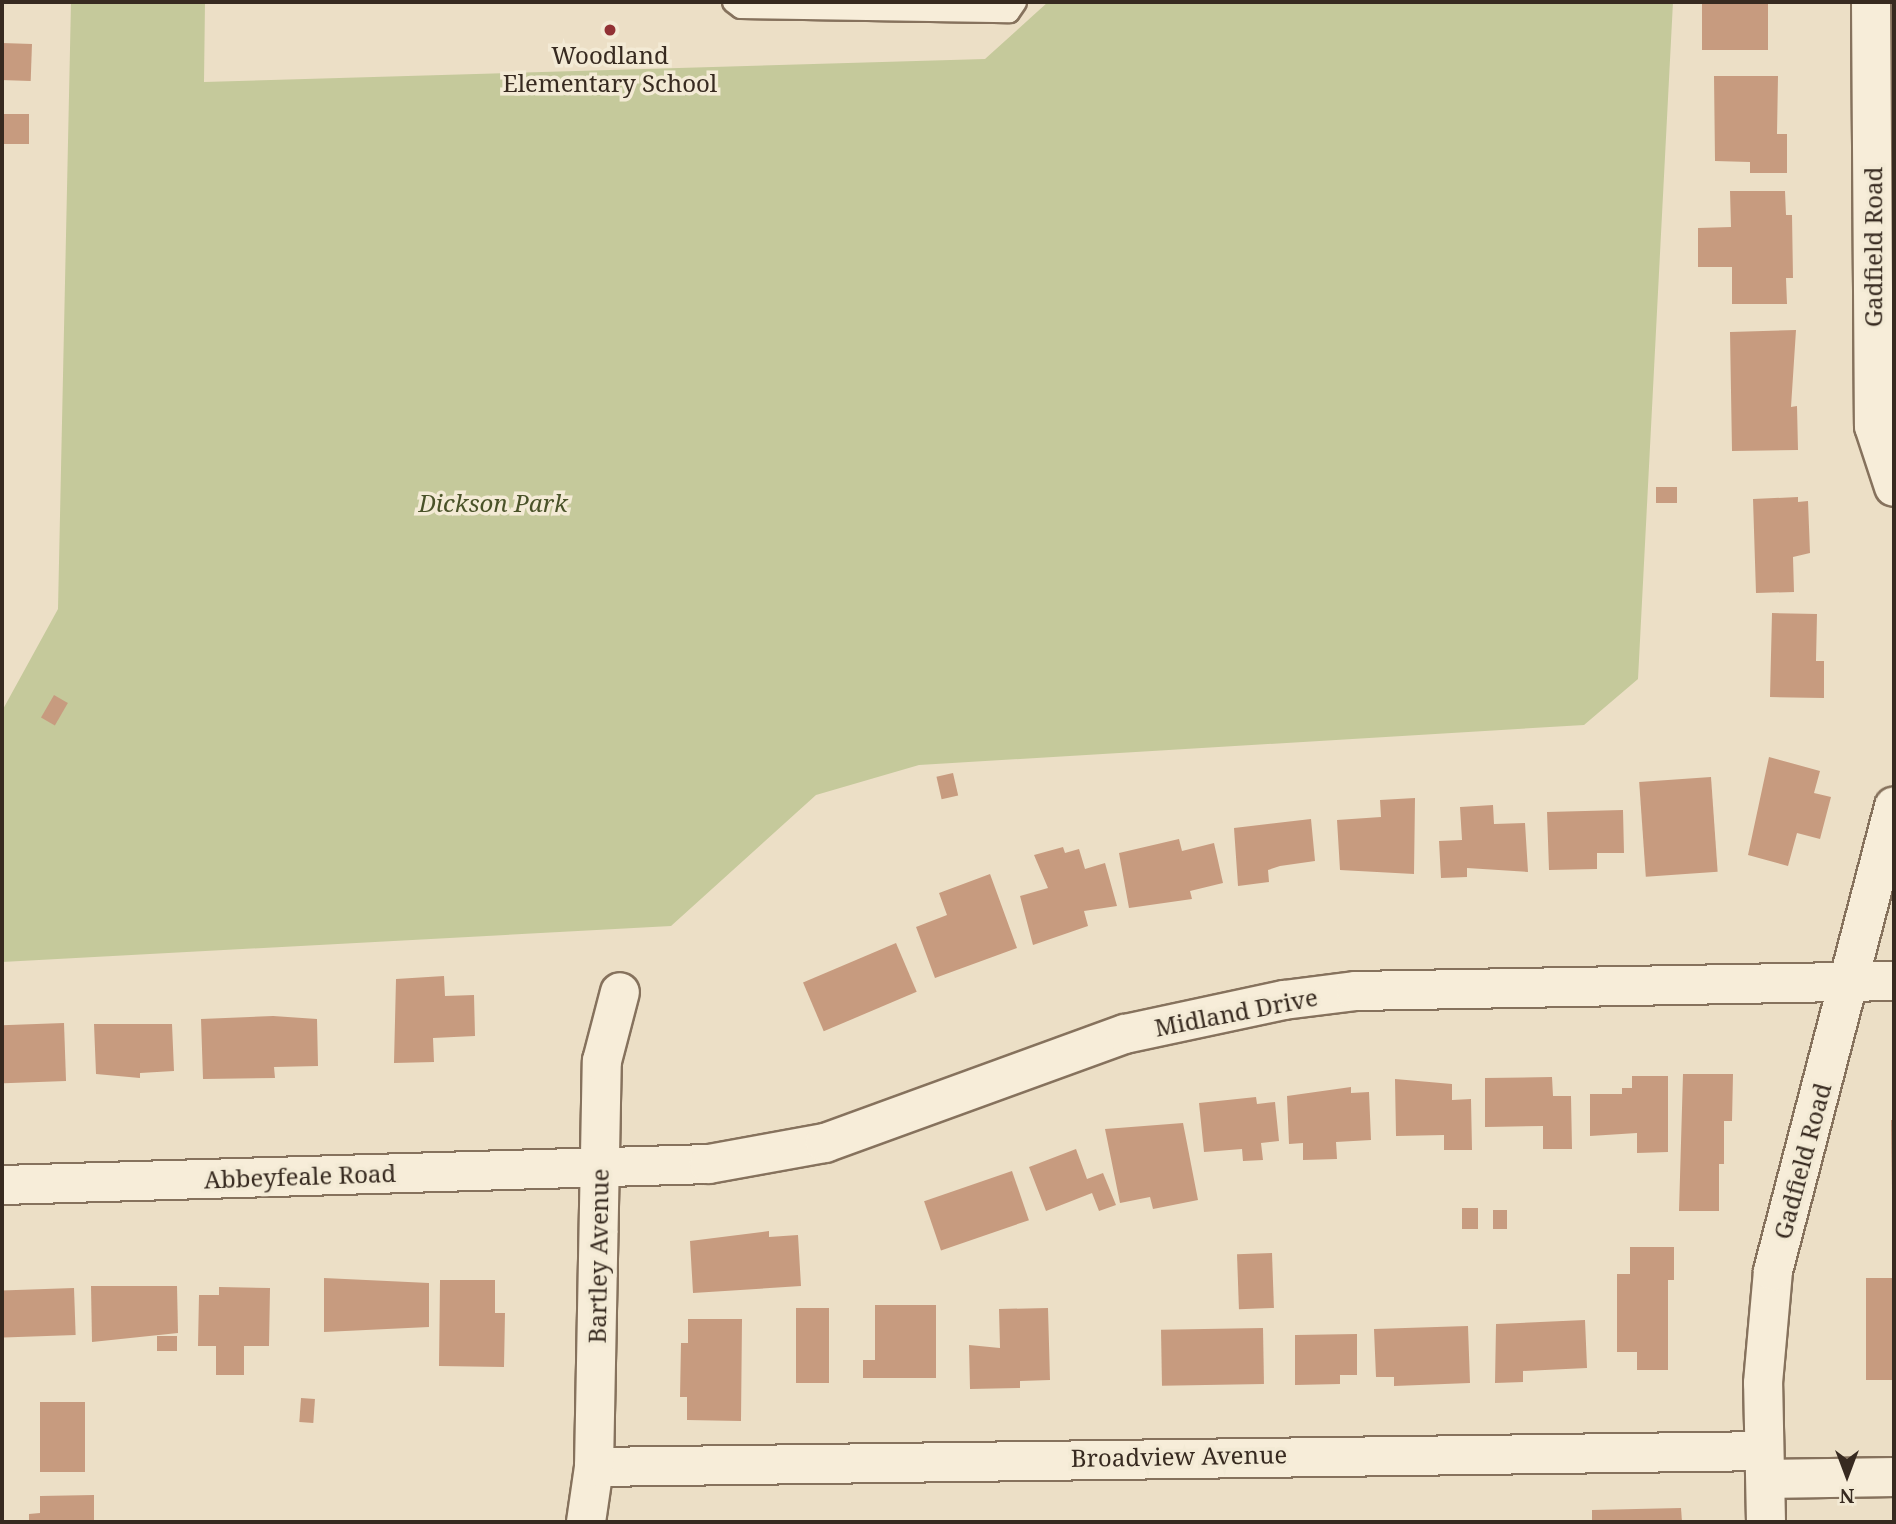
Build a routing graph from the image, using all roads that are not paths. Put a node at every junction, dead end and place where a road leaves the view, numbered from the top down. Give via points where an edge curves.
1 (732, 2) edge
2 (1016, 2) edge
3 (1871, 2) edge
4 (1894, 487) edge
5 (1894, 806) edge
6 (1851, 981) junction
7 (1894, 981) edge
8 (620, 992) dead end
9 (599, 1168) junction
10 (2, 1185) edge
11 (1765, 1465) junction
12 (594, 1467) junction
13 (1894, 1476) edge
14 (586, 1522) edge
15 (1766, 1522) edge

1 - 2 lane via 740,8 1009,12
3 - 4 street, Gadfield Road via 1874,426
5 - 6 street, Gadfield Road
6 - 7 street, Midland Drive
6 - 9 street, Midland Drive via 1356,990 1284,1000 1125,1034 825,1143 709,1164
6 - 11 street, Gadfield Road via 1773,1271
8 - 9 street, Bartley Avenue via 602,1061
9 - 10 street, Abbeyfeale Road
9 - 12 street, Bartley Avenue
11 - 12 street, Broadview Avenue
11 - 13 street, Broadview Avenue
11 - 15 street, Gadfield Road
12 - 14 street, Bartley Avenue

